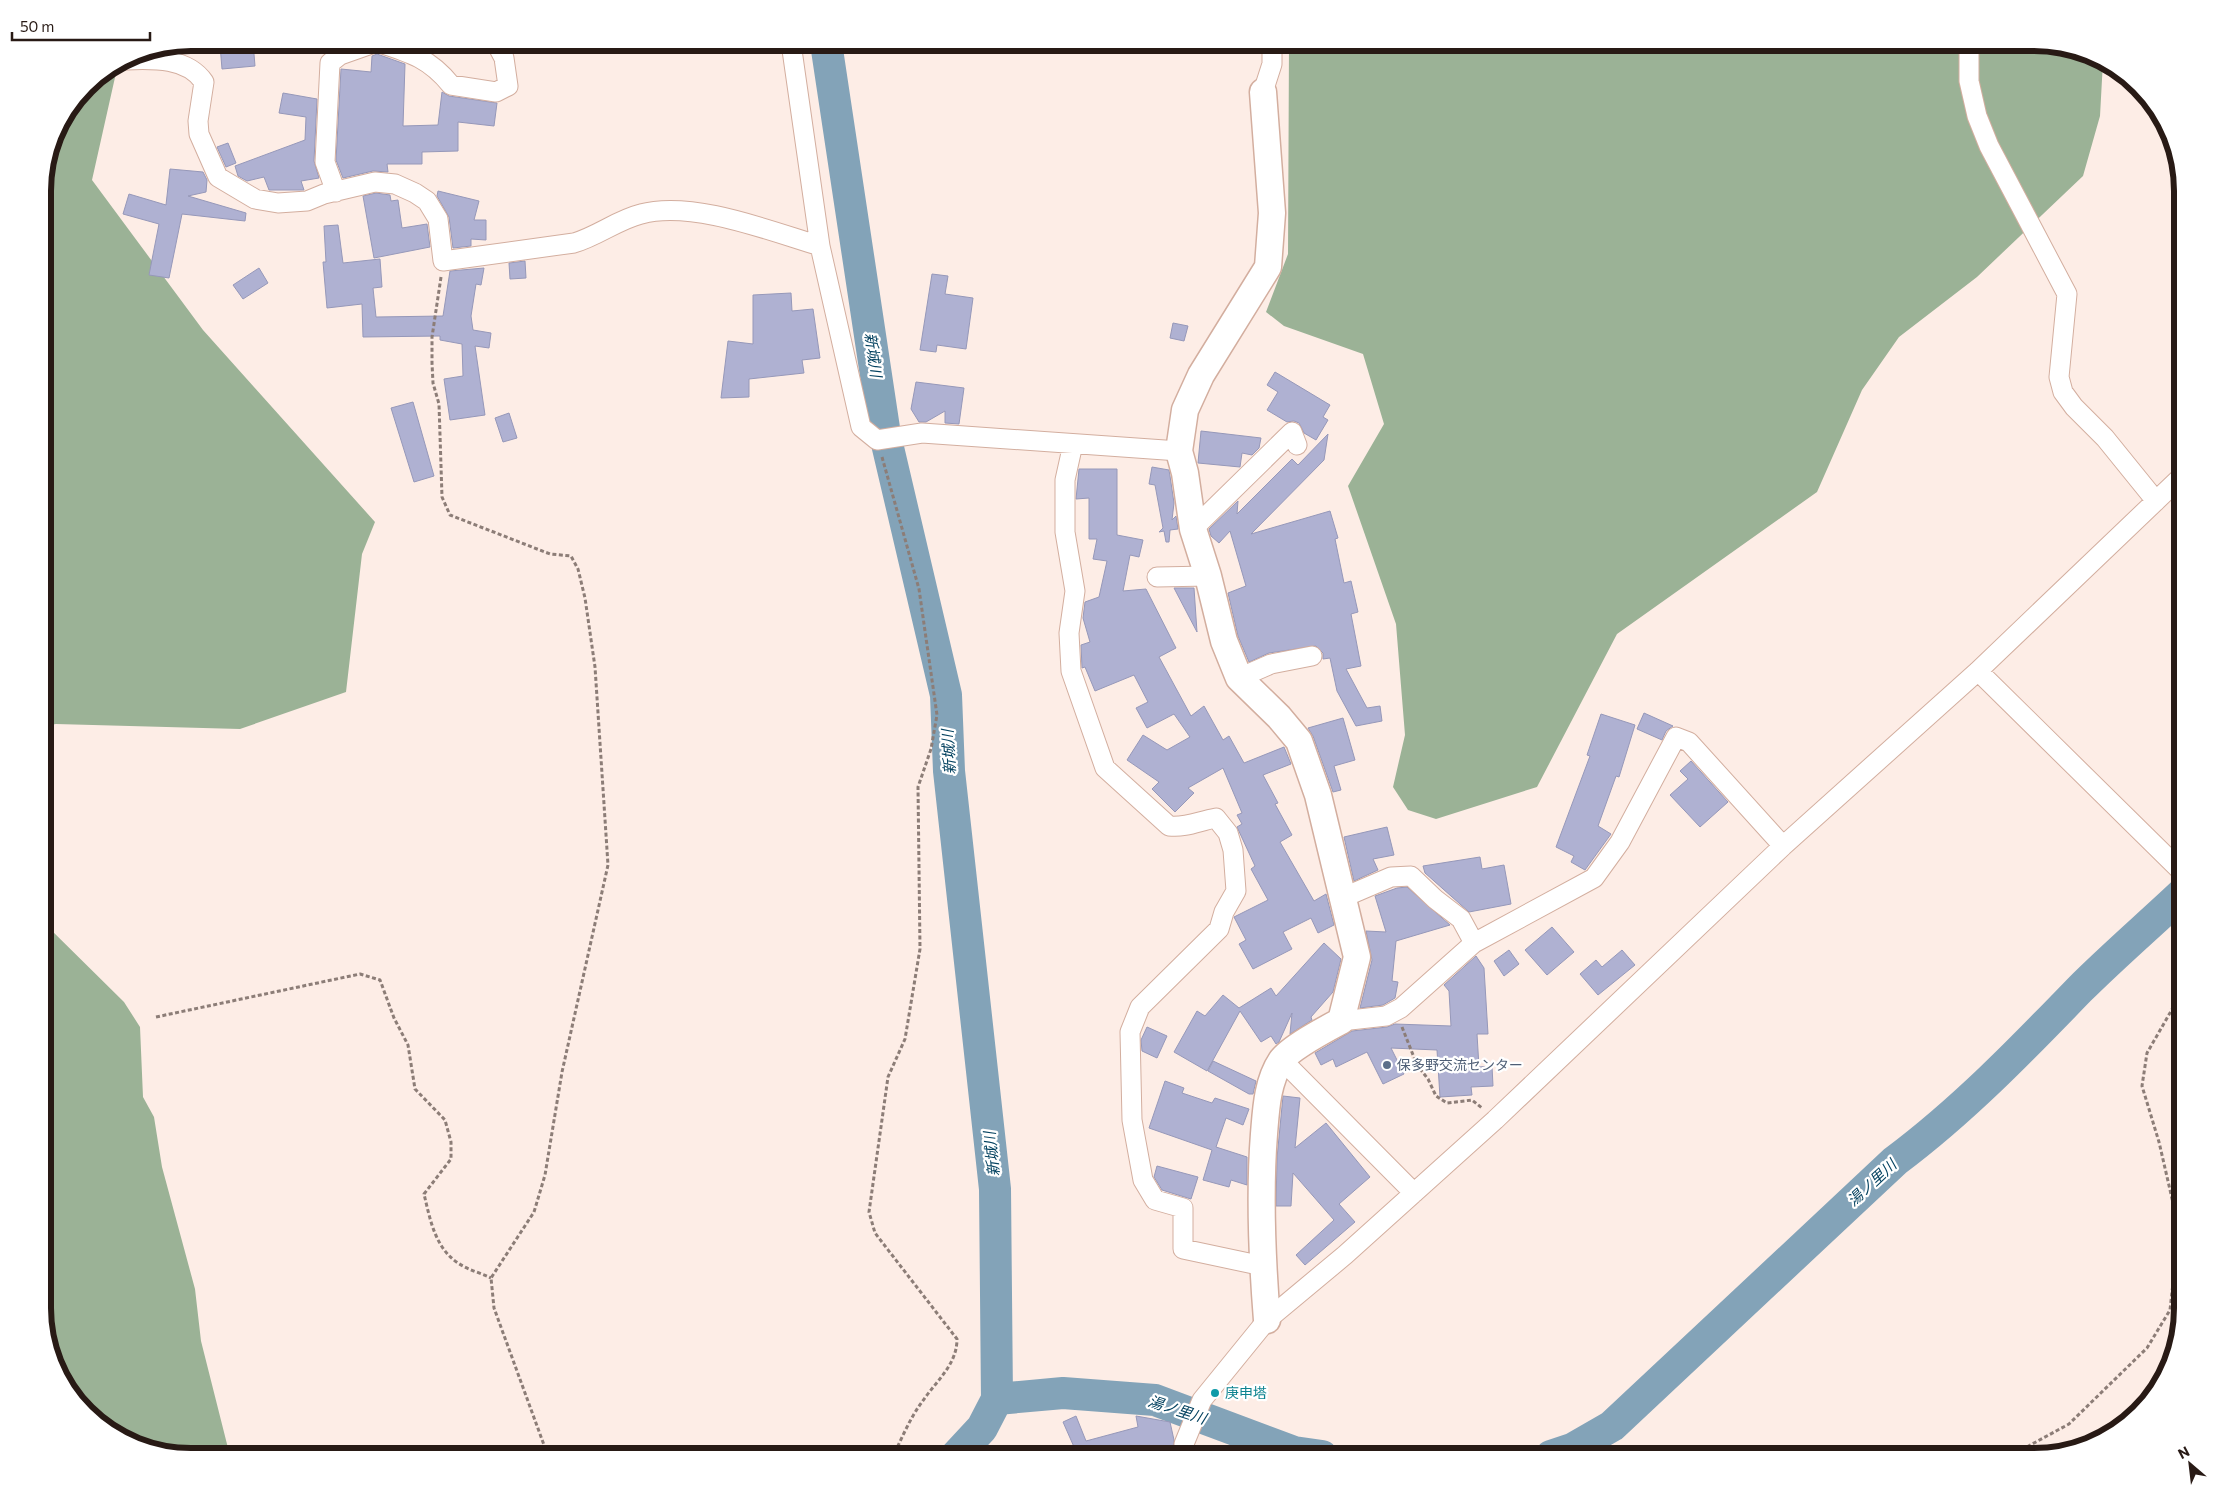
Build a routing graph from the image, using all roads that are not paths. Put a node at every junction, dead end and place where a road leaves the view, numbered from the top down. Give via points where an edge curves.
1 (350, 51) edge
2 (405, 51) edge
3 (500, 51) edge
4 (792, 51) edge
5 (1263, 51) edge
6 (1272, 51) edge
7 (1969, 51) edge
8 (143, 60) edge
9 (1263, 92) junction
10 (336, 192) junction
11 (820, 246) junction
12 (1073, 444) junction
13 (1298, 445) dead end
14 (1179, 451) junction
15 (2174, 484) edge
16 (2156, 501) junction
17 (1193, 529) junction
18 (1208, 576) junction
19 (1157, 577) dead end
20 (1312, 656) dead end
21 (1978, 671) junction
22 (1239, 678) junction
23 (1783, 846) junction
24 (2174, 864) edge
25 (1342, 898) junction
26 (1474, 943) junction
27 (1340, 1021) junction
28 (1282, 1060) junction
29 (1414, 1193) junction
30 (1263, 1266) junction
31 (1267, 1320) junction
32 (1184, 1448) edge

1 - 10 street via 330,63 325,162
2 - 3 street via 438,68 451,85 496,92 508,86
4 - 11 street
5 - 9 street
6 - 9 street via 1272,64
7 - 16 street via 1969,81 1977,116 1989,146 2067,294 2059,377 2063,392
8 - 10 street via 163,60 188,68 204,82 199,134 218,177 255,199 278,203 307,201
9 - 14 street via 1272,213 1268,267 1201,375 1186,410
10 - 11 street via 375,182 395,184 415,193 427,201 438,219 444,261 574,243 641,214 662,211 699,212
11 - 12 street via 861,427 881,439 922,433
12 - 14 street
12 - 30 street via 1065,480 1065,532 1075,591 1069,633 1071,670 1105,768 1169,826 1183,827 1195,821 1216,818 1228,833 1233,850 1236,891 1219,929 1140,1007 1130,1032 1132,1120 1143,1180 1155,1200 1183,1208 1183,1250
13 - 17 street via 1292,432
14 - 17 street
15 - 16 street
16 - 21 street
17 - 18 street
18 - 19 street
18 - 22 street via 1224,641
20 - 22 street via 1271,664
21 - 23 street
21 - 24 street
22 - 25 street via 1299,741 1318,795
23 - 26 street via 1689,742 1676,737 1620,842 1594,878
23 - 29 street
25 - 26 street via 1391,877 1411,876 1461,919
25 - 27 street via 1357,957
26 - 27 street via 1412,999 1386,1016
27 - 28 street
28 - 29 street
28 - 30 street via 1266,1105 1261,1180
29 - 31 street
30 - 31 street
31 - 32 street via 1202,1400

